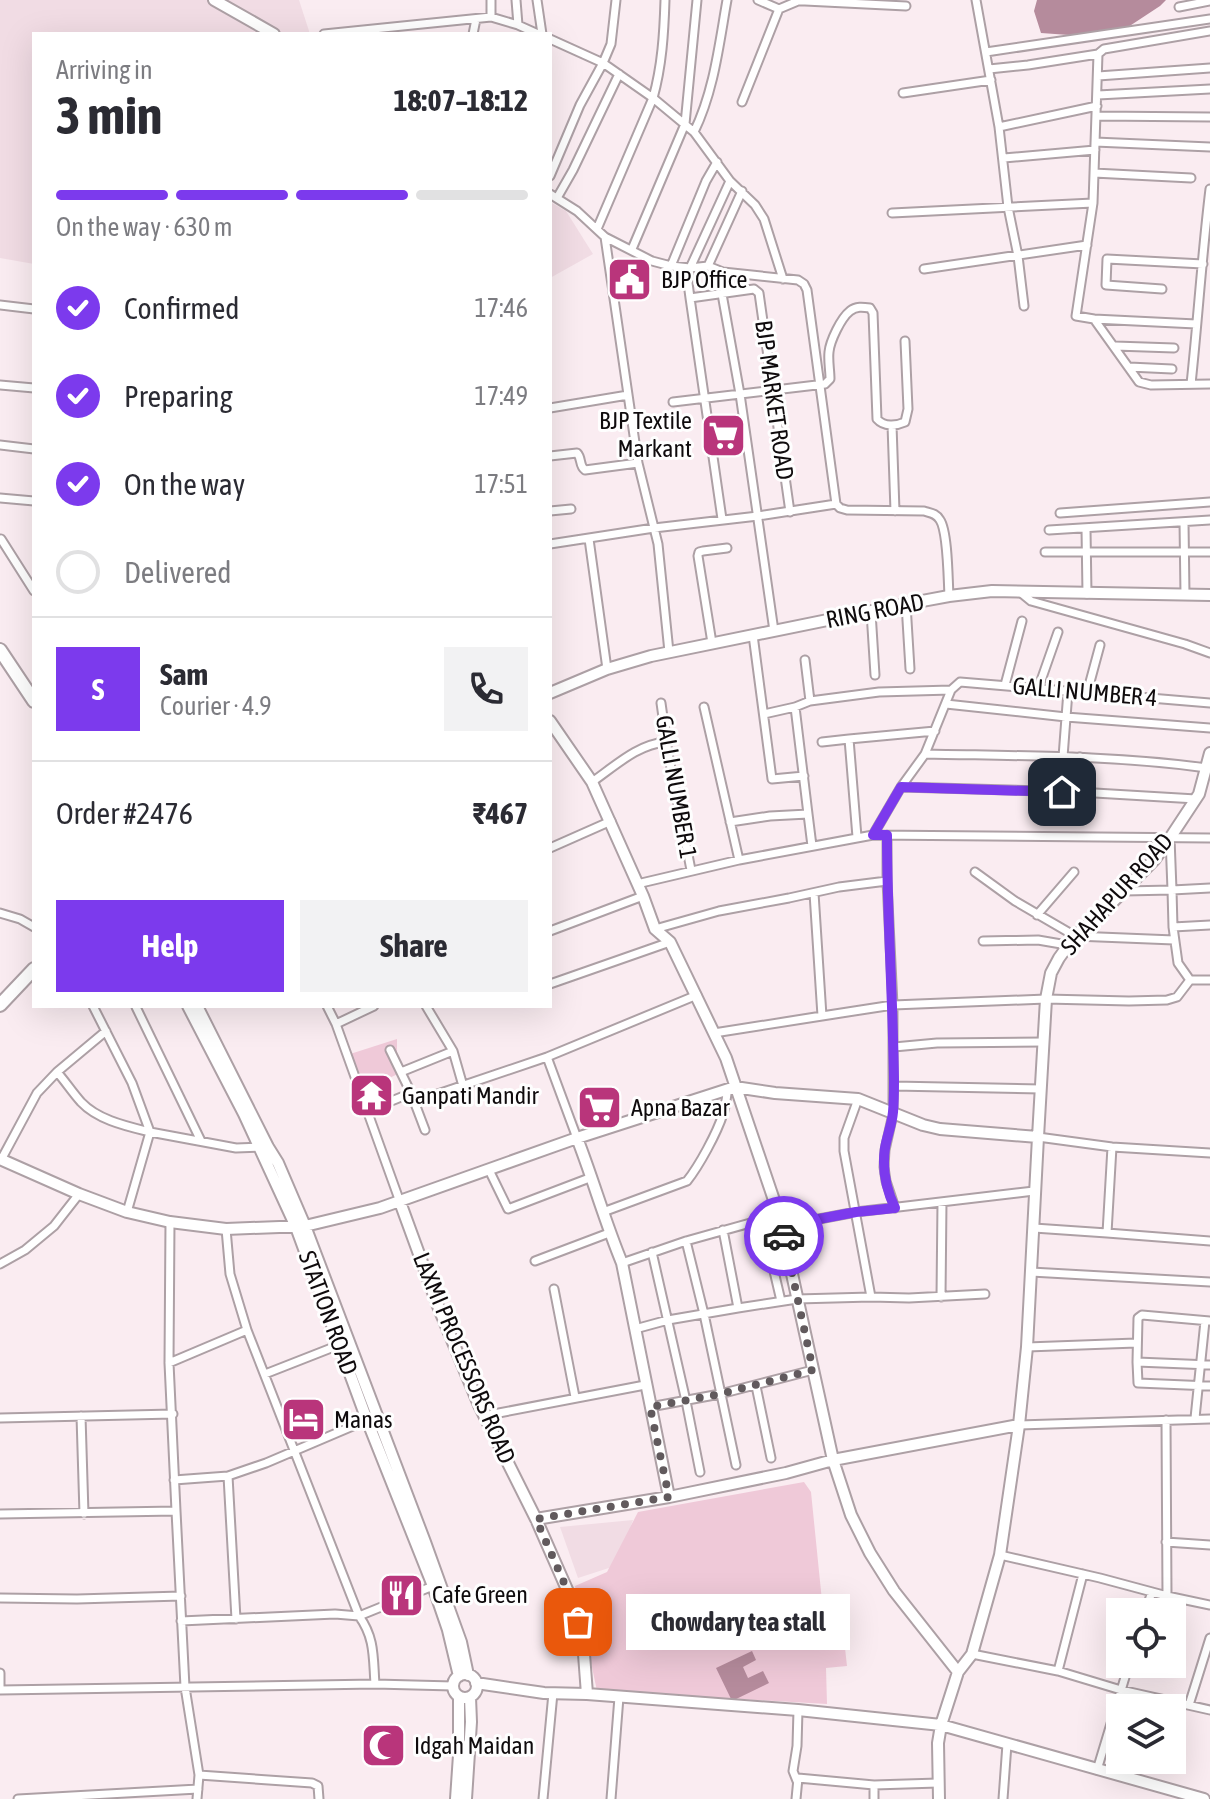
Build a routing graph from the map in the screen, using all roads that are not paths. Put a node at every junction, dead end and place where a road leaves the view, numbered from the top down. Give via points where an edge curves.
1 (214, 0) edge
2 (491, 0) edge
3 (516, 0) edge
4 (537, 0) edge
5 (616, 0) edge
6 (665, 0) edge
7 (697, 0) edge
8 (727, 0) edge
9 (976, 0) edge
10 (762, 1) edge
11 (1210, 1) edge
12 (906, 6) dead end
13 (1179, 7) dead end
14 (779, 9) junction
15 (491, 17) junction
16 (476, 19) junction
17 (1210, 19) edge
18 (432, 23) junction
19 (514, 24) junction
20 (377, 31) edge
21 (1210, 31) edge
22 (270, 32) edge
23 (430, 32) edge
24 (473, 32) edge
25 (508, 32) edge
26 (535, 32) edge
27 (540, 32) edge
28 (552, 40) edge
29 (986, 52) junction
30 (1098, 54) junction
31 (603, 63) junction
32 (1210, 68) edge
33 (989, 69) junction
34 (619, 74) junction
35 (1098, 76) junction
36 (991, 80) junction
37 (1210, 89) edge
38 (903, 93) dead end
39 (1098, 95) junction
40 (653, 98) junction
41 (742, 102) dead end
42 (1097, 106) junction
43 (1097, 116) junction
44 (1210, 117) edge
45 (685, 124) junction
46 (999, 127) junction
47 (694, 132) junction
48 (1095, 146) junction
49 (1210, 147) edge
50 (1004, 158) junction
51 (717, 162) junction
52 (552, 171) edge
53 (1094, 173) junction
54 (1191, 178) dead end
55 (730, 181) junction
56 (1210, 189) edge
57 (742, 191) junction
58 (554, 196) edge
59 (1093, 203) junction
60 (1008, 207) junction
61 (892, 213) dead end
62 (597, 229) junction
63 (605, 237) junction
64 (1087, 245) junction
65 (632, 249) junction
66 (1018, 256) junction
67 (1203, 264) junction
68 (671, 266) junction
69 (708, 266) junction
70 (690, 268) junction
71 (924, 269) dead end
72 (783, 279) junction
73 (1162, 289) dead end
74 (722, 294) junction
75 (690, 298) junction
76 (0, 305) edge
77 (1024, 306) dead end
78 (32, 309) edge
79 (1094, 319) junction
80 (1196, 324) junction
81 (905, 341) dead end
82 (1115, 346) junction
83 (1174, 348) dead end
84 (1129, 367) junction
85 (1172, 369) dead end
86 (1191, 384) junction
87 (1210, 384) edge
88 (0, 385) edge
89 (820, 385) junction
90 (32, 388) edge
91 (772, 390) junction
92 (740, 394) junction
93 (628, 395) junction
94 (705, 398) junction
95 (673, 402) dead end
96 (552, 408) edge
97 (892, 425) junction
98 (0, 445) edge
99 (32, 449) edge
100 (552, 456) edge
101 (638, 463) junction
102 (0, 498) edge
103 (32, 501) edge
104 (1210, 502) edge
105 (836, 504) junction
106 (571, 509) dead end
107 (552, 511) edge
108 (895, 511) junction
109 (790, 512) junction
110 (1060, 513) dead end
111 (758, 516) junction
112 (722, 519) junction
113 (1210, 520) edge
114 (1184, 522) junction
115 (654, 528) junction
116 (1086, 529) junction
117 (1049, 530) dead end
118 (1, 539) edge
119 (589, 539) junction
120 (552, 544) edge
121 (727, 548) dead end
122 (1045, 552) dead end
123 (1087, 552) junction
124 (1184, 552) junction
125 (1210, 552) edge
126 (32, 588) edge
127 (1020, 592) junction
128 (1087, 594) junction
129 (1185, 595) junction
130 (1210, 595) edge
131 (949, 596) junction
132 (906, 604) junction
133 (871, 612) junction
134 (1022, 621) dead end
135 (774, 631) junction
136 (1058, 632) dead end
137 (753, 635) junction
138 (0, 636) edge
139 (712, 643) junction
140 (1100, 645) dead end
141 (0, 650) edge
142 (669, 652) junction
143 (1210, 653) edge
144 (805, 660) dead end
145 (607, 669) junction
146 (910, 669) dead end
147 (875, 675) dead end
148 (32, 685) edge
149 (1005, 685) junction
150 (1038, 689) junction
151 (951, 690) junction
152 (1068, 691) junction
153 (552, 692) edge
154 (1087, 693) junction
155 (32, 698) edge
156 (810, 701) junction
157 (661, 703) dead end
158 (1210, 703) edge
159 (946, 704) junction
160 (704, 707) dead end
161 (795, 707) junction
162 (764, 714) junction
163 (1066, 717) junction
164 (552, 724) edge
165 (1210, 728) edge
166 (935, 731) junction
167 (849, 739) junction
168 (666, 742) junction
169 (822, 742) dead end
170 (1210, 753) edge
171 (925, 754) junction
172 (1063, 757) junction
173 (1080, 757) junction
174 (1207, 768) junction
175 (804, 776) junction
176 (592, 782) junction
177 (901, 787) junction
178 (1078, 792) junction
179 (1196, 799) junction
180 (808, 814) junction
181 (611, 821) junction
182 (730, 822) junction
183 (873, 835) junction
184 (887, 835) junction
185 (857, 837) junction
186 (1170, 838) junction
187 (1210, 838) edge
188 (812, 846) junction
189 (552, 847) edge
190 (739, 860) junction
191 (691, 870) junction
192 (975, 872) dead end
193 (1074, 872) dead end
194 (887, 881) junction
195 (637, 884) junction
196 (1210, 888) edge
197 (1172, 890) junction
198 (1123, 891) junction
199 (814, 893) junction
200 (643, 896) junction
201 (0, 913) edge
202 (1037, 915) junction
203 (1210, 925) edge
204 (32, 926) edge
205 (1173, 927) junction
206 (655, 929) junction
207 (552, 930) edge
208 (1075, 936) junction
209 (1174, 940) junction
210 (983, 941) dead end
211 (670, 942) junction
212 (1067, 945) junction
213 (32, 971) edge
214 (1190, 980) junction
215 (1210, 980) edge
216 (552, 983) edge
217 (697, 995) junction
218 (1046, 999) junction
219 (0, 1005) edge
220 (893, 1005) junction
221 (94, 1008) edge
222 (136, 1008) edge
223 (189, 1008) edge
224 (198, 1008) edge
225 (328, 1008) edge
226 (370, 1008) edge
227 (427, 1008) edge
228 (822, 1016) junction
229 (336, 1024) junction
230 (106, 1031) junction
231 (714, 1033) junction
232 (1044, 1042) junction
233 (894, 1047) junction
234 (390, 1050) dead end
235 (453, 1051) junction
236 (547, 1057) junction
237 (57, 1072) junction
238 (401, 1072) junction
239 (463, 1086) junction
240 (894, 1086) junction
241 (731, 1088) junction
242 (1041, 1089) junction
243 (411, 1093) junction
244 (858, 1099) junction
245 (414, 1102) junction
246 (367, 1111) junction
247 (893, 1114) junction
248 (425, 1130) dead end
249 (150, 1132) junction
250 (1038, 1137) junction
251 (577, 1138) junction
252 (201, 1141) junction
253 (264, 1147) junction
254 (1112, 1147) junction
255 (1210, 1153) edge
256 (1, 1159) edge
257 (489, 1170) junction
258 (592, 1177) junction
259 (1034, 1191) junction
260 (79, 1194) junction
261 (400, 1202) junction
262 (942, 1202) junction
263 (895, 1208) junction
264 (127, 1212) junction
265 (603, 1212) junction
266 (856, 1212) junction
267 (762, 1220) junction
268 (781, 1220) junction
269 (170, 1222) junction
270 (301, 1226) junction
271 (1034, 1228) junction
272 (226, 1229) junction
273 (723, 1230) junction
274 (609, 1233) junction
275 (1107, 1233) junction
276 (686, 1241) junction
277 (1210, 1241) edge
278 (652, 1252) junction
279 (535, 1261) dead end
280 (622, 1263) junction
281 (0, 1264) edge
282 (1031, 1272) junction
283 (1210, 1282) edge
284 (554, 1289) dead end
285 (985, 1294) dead end
286 (871, 1297) junction
287 (941, 1297) junction
288 (797, 1299) junction
289 (781, 1301) junction
290 (738, 1308) junction
291 (704, 1314) junction
292 (668, 1320) junction
293 (1207, 1321) edge
294 (635, 1329) junction
295 (247, 1330) junction
296 (1136, 1343) junction
297 (339, 1345) junction
298 (1027, 1347) junction
299 (1137, 1362) junction
300 (169, 1363) junction
301 (1200, 1365) junction
302 (1210, 1365) edge
303 (813, 1370) junction
304 (265, 1374) junction
305 (645, 1385) junction
306 (756, 1386) junction
307 (1198, 1386) junction
308 (1210, 1386) edge
309 (720, 1394) junction
310 (575, 1397) junction
311 (686, 1401) junction
312 (650, 1407) junction
313 (173, 1414) junction
314 (81, 1416) junction
315 (483, 1416) junction
316 (0, 1418) edge
317 (1195, 1418) junction
318 (1210, 1419) edge
319 (367, 1420) junction
320 (1166, 1420) junction
321 (1019, 1425) junction
322 (295, 1451) junction
323 (771, 1458) dead end
324 (833, 1460) junction
325 (736, 1465) dead end
326 (700, 1472) dead end
327 (228, 1476) junction
328 (174, 1480) junction
329 (669, 1497) junction
330 (176, 1511) junction
331 (0, 1514) edge
332 (84, 1514) junction
333 (536, 1519) junction
334 (1166, 1542) junction
335 (1210, 1545) edge
336 (1000, 1555) junction
337 (1083, 1574) junction
338 (433, 1586) junction
339 (1152, 1592) junction
340 (181, 1596) junction
341 (1167, 1596) junction
342 (0, 1598) edge
343 (1150, 1598) edge
344 (1210, 1606) edge
345 (359, 1616) junction
346 (236, 1619) junction
347 (181, 1621) junction
348 (1210, 1638) edge
349 (972, 1654) junction
350 (1058, 1671) junction
351 (958, 1672) junction
352 (0, 1673) edge
353 (1125, 1678) edge
354 (464, 1680) junction
355 (375, 1684) junction
356 (185, 1687) junction
357 (0, 1690) edge
358 (1121, 1690) junction
359 (553, 1693) junction
360 (587, 1694) junction
361 (464, 1697) junction
362 (619, 1697) junction
363 (1189, 1705) junction
364 (798, 1710) junction
365 (1210, 1710) edge
366 (941, 1725) junction
367 (1007, 1744) junction
368 (1097, 1770) junction
369 (199, 1775) junction
370 (798, 1778) junction
371 (938, 1783) junction
372 (874, 1785) junction
373 (198, 1789) junction
374 (18, 1799) edge
375 (197, 1799) edge
376 (319, 1799) edge
377 (456, 1799) edge
378 (466, 1799) edge
379 (543, 1799) edge
380 (611, 1799) edge
381 (796, 1799) edge
382 (874, 1799) edge
383 (939, 1799) edge
384 (1003, 1799) edge
385 (1204, 1799) edge

1 - 22 main road
2 - 15 street
3 - 19 street
4 - 27 street
5 - 31 street
6 - 40 street
7 - 45 street
8 - 47 street via 709,93
9 - 29 street
10 - 14 street
11 - 13 street
12 - 14 street via 798,1
14 - 41 street
15 - 16 street
15 - 19 street
16 - 18 street
16 - 24 street
17 - 29 street
18 - 20 street
18 - 23 street
19 - 25 street
19 - 26 street
21 - 30 street
28 - 31 street
29 - 33 street
30 - 33 street
30 - 35 street
31 - 34 street
31 - 52 street
32 - 35 street
33 - 36 street
34 - 40 street
34 - 58 street via 573,170
35 - 39 street
36 - 38 street
36 - 46 street
37 - 39 street
39 - 42 street
40 - 45 street
40 - 62 street
42 - 43 street
42 - 46 street
43 - 44 street
43 - 48 street
45 - 47 street
45 - 65 street
46 - 50 street
47 - 51 street
48 - 49 street
48 - 50 street
48 - 53 street
50 - 60 street
51 - 55 street
51 - 68 street
53 - 54 street
53 - 59 street
55 - 57 street
55 - 70 street
56 - 67 street
57 - 69 street
57 - 72 street via 764,219
58 - 62 street
59 - 60 street
59 - 64 street
60 - 61 street
60 - 66 street
62 - 63 street
63 - 65 street
63 - 93 street
64 - 66 street
64 - 79 street via 1076,316
65 - 68 street
66 - 71 street
66 - 77 street
67 - 73 street via 1107,259 1106,285
67 - 80 street
68 - 70 street
69 - 70 street
69 - 72 street
70 - 75 street
72 - 89 street via 798,280 807,290
74 - 75 street
74 - 91 street, BJP MARKET ROAD via 759,293
74 - 92 street
75 - 94 street
76 - 78 street
79 - 80 street
79 - 82 street
80 - 86 street
81 - 97 street via 907,416 905,422
82 - 83 street
82 - 84 street
84 - 85 street
84 - 86 street via 1139,382
86 - 87 street
88 - 90 street
89 - 91 street
89 - 97 street via 829,383 830,345 848,313 870,308 876,415 880,423
89 - 105 street
91 - 92 street
91 - 109 street, BJP MARKET ROAD
92 - 94 street
92 - 111 street
93 - 96 street
93 - 101 street
94 - 95 street
94 - 112 street
97 - 108 street
98 - 99 street
100 - 101 street via 577,453 588,470
101 - 115 street
102 - 103 street
104 - 110 street
105 - 108 street via 847,510
105 - 109 street
106 - 107 street
108 - 131 street via 934,513 941,521
109 - 111 street
111 - 112 street
111 - 135 street
112 - 115 street
113 - 114 street
114 - 116 street
114 - 124 street
115 - 119 street
115 - 142 street
116 - 117 street
116 - 123 street
118 - 126 street
119 - 120 street
119 - 145 street
121 - 139 street via 698,556
122 - 123 street
123 - 124 street
123 - 128 street
124 - 125 street
124 - 129 street
127 - 128 main road, RING ROAD
127 - 131 main road, RING ROAD
127 - 143 street via 1031,601
128 - 129 main road, RING ROAD
129 - 130 main road, RING ROAD
131 - 132 main road, RING ROAD
132 - 133 main road, RING ROAD
132 - 146 street
133 - 135 main road, RING ROAD
133 - 147 street
134 - 149 street
135 - 137 main road, RING ROAD
136 - 150 street
137 - 139 main road, RING ROAD
137 - 162 street
138 - 148 main road
139 - 142 main road, RING ROAD
140 - 154 street
141 - 155 main road
142 - 145 main road, RING ROAD
144 - 156 street
145 - 153 main road, RING ROAD
149 - 150 street, GALLI NUMBER 4
149 - 151 street, GALLI NUMBER 4 via 960,682
150 - 152 street, GALLI NUMBER 4
151 - 156 street
151 - 159 street
152 - 154 street, GALLI NUMBER 4
152 - 163 street
154 - 158 street, GALLI NUMBER 4
156 - 161 street
157 - 168 street, GALLI NUMBER 1
159 - 163 street
159 - 166 street
160 - 182 street
161 - 162 street
161 - 175 street
162 - 175 street via 772,779
163 - 165 street
163 - 172 street
164 - 176 main road
166 - 167 street
166 - 171 street
167 - 169 street
167 - 185 street
168 - 176 street via 643,748
168 - 191 street, GALLI NUMBER 1
170 - 174 main road, SHAHAPUR ROAD
171 - 172 street
171 - 177 street
172 - 173 street
173 - 174 street
173 - 178 street
174 - 179 main road, SHAHAPUR ROAD
175 - 180 street
176 - 181 main road
177 - 178 street
177 - 183 street
178 - 179 street
179 - 186 main road, SHAHAPUR ROAD
180 - 182 street
180 - 188 street
181 - 189 street
181 - 195 main road
182 - 190 street
183 - 184 street
183 - 185 street
184 - 186 street
184 - 194 street
185 - 188 street
186 - 187 street
186 - 197 street
186 - 198 main road, SHAHAPUR ROAD
188 - 190 street
190 - 191 street
191 - 195 street
192 - 202 street
193 - 202 street
194 - 199 street
194 - 220 street
195 - 200 main road
196 - 197 street
197 - 198 street
197 - 205 street
198 - 208 main road, SHAHAPUR ROAD
199 - 206 street
199 - 228 street
200 - 206 main road
200 - 207 street
201 - 204 street
202 - 208 street
203 - 205 street
205 - 209 street
206 - 211 main road
208 - 209 street
208 - 212 main road, SHAHAPUR ROAD
209 - 214 street via 1178,963
210 - 212 street
211 - 216 street
211 - 217 main road
212 - 218 main road, SHAHAPUR ROAD via 1051,973
213 - 219 main road
214 - 215 street
214 - 218 street via 1177,997 1167,1000
217 - 231 main road
217 - 236 street
218 - 220 street
218 - 232 main road, SHAHAPUR ROAD
220 - 228 street
220 - 233 street
221 - 230 street
222 - 252 street
223 - 253 main road, STATION ROAD
224 - 253 main road, STATION ROAD
225 - 229 street
226 - 229 street
227 - 235 street
228 - 231 street
229 - 246 street
230 - 237 street
230 - 249 street
231 - 241 main road via 726,1058
232 - 233 street
232 - 242 main road, SHAHAPUR ROAD
233 - 240 street
234 - 238 street
235 - 238 street
235 - 239 street
236 - 239 street
236 - 251 street
237 - 249 street via 95,1113
237 - 256 street via 37,1093
238 - 243 street
239 - 245 street
240 - 242 street
240 - 247 street
241 - 244 main road
241 - 251 main road
241 - 265 street via 718,1126 687,1181
241 - 268 main road
242 - 250 main road, SHAHAPUR ROAD
243 - 245 street
243 - 246 street
244 - 247 main road
244 - 266 street via 844,1138
245 - 248 street
246 - 261 street
247 - 250 main road via 940,1129
247 - 263 street via 884,1167
249 - 252 street
249 - 264 street
250 - 254 street
250 - 259 main road, SHAHAPUR ROAD
251 - 257 main road
251 - 258 main road
252 - 253 street
253 - 270 main road, STATION ROAD
254 - 255 street
254 - 275 street
256 - 260 main road
257 - 258 street via 508,1209
257 - 261 main road
258 - 265 main road
259 - 262 street
259 - 271 main road, SHAHAPUR ROAD
260 - 264 main road
260 - 281 street via 54,1226
261 - 270 main road
261 - 315 main road, LAXMI PROCESSORS ROAD
262 - 263 street
262 - 287 street
263 - 266 street
264 - 269 main road
265 - 274 main road
266 - 268 street
266 - 286 street
267 - 268 street
267 - 273 street
267 - 289 street
268 - 288 main road
269 - 272 main road
269 - 300 street
270 - 272 main road
270 - 297 main road, STATION ROAD
270 - 354 main road, STATION ROAD via 461,1642
271 - 275 street
271 - 282 main road, SHAHAPUR ROAD
272 - 295 street via 230,1274
273 - 276 street
273 - 290 street
274 - 279 street
274 - 280 main road
275 - 277 street
276 - 278 street
276 - 291 street
278 - 280 street
278 - 292 street
280 - 294 main road
282 - 283 street
282 - 298 main road, SHAHAPUR ROAD
284 - 310 street
285 - 287 street
286 - 287 street
286 - 288 street
288 - 289 street
288 - 303 main road
289 - 290 street
290 - 291 street
291 - 292 street
291 - 309 street
292 - 294 street
292 - 311 street
293 - 296 street via 1142,1315
293 - 301 street
294 - 305 main road
295 - 300 street
295 - 304 street
296 - 298 street
296 - 299 street
297 - 304 street
297 - 319 main road, STATION ROAD
298 - 321 main road, SHAHAPUR ROAD
299 - 301 street
299 - 307 street via 1138,1383
300 - 313 street
301 - 302 street
301 - 307 street
303 - 306 street
303 - 324 main road
304 - 322 street
305 - 310 street
305 - 312 main road
306 - 309 street
306 - 323 street
307 - 308 street
307 - 317 street
309 - 311 street
309 - 325 street
310 - 315 street
311 - 312 street
311 - 326 street
312 - 329 main road
313 - 314 street
313 - 328 street
314 - 316 street
314 - 332 street
315 - 333 main road, LAXMI PROCESSORS ROAD
317 - 318 street
317 - 320 street
319 - 322 street
319 - 338 main road, STATION ROAD
320 - 321 street
320 - 334 street
321 - 324 main road
321 - 336 main road, SHAHAPUR ROAD
322 - 327 street
322 - 345 street
324 - 329 main road
324 - 351 main road via 870,1553
327 - 328 street
327 - 346 street
328 - 330 street
329 - 333 main road
330 - 332 street
330 - 340 street
331 - 332 street
333 - 360 main road, LAXMI PROCESSORS ROAD via 573,1603 583,1641
334 - 335 street
334 - 341 street
336 - 337 street
336 - 349 main road, SHAHAPUR ROAD
337 - 339 street
337 - 350 street
338 - 345 street
338 - 354 main road, STATION ROAD
339 - 341 street
339 - 343 street
340 - 342 street
340 - 347 street
341 - 344 street
345 - 346 street
345 - 355 street via 373,1647
346 - 347 street
347 - 356 street
348 - 363 street
349 - 350 street
349 - 351 main road
350 - 358 street
351 - 366 main road
352 - 357 street
353 - 358 street
354 - 355 street
354 - 359 main road
354 - 361 main road via 454,1691
354 - 361 main road via 476,1691
355 - 356 street
356 - 357 street
356 - 369 street
358 - 363 street
358 - 368 street
359 - 360 main road
359 - 379 street
360 - 362 main road
361 - 377 main road
361 - 378 main road via 471,1722
362 - 364 main road
362 - 380 street
363 - 365 street
364 - 366 main road
364 - 370 street via 793,1771
366 - 367 main road
366 - 371 main road
367 - 368 main road
367 - 384 street
368 - 385 main road
369 - 373 street
369 - 376 street via 312,1783 318,1786
370 - 372 street
370 - 381 street
371 - 372 street
371 - 383 main road
372 - 382 street
373 - 374 street
373 - 375 street

